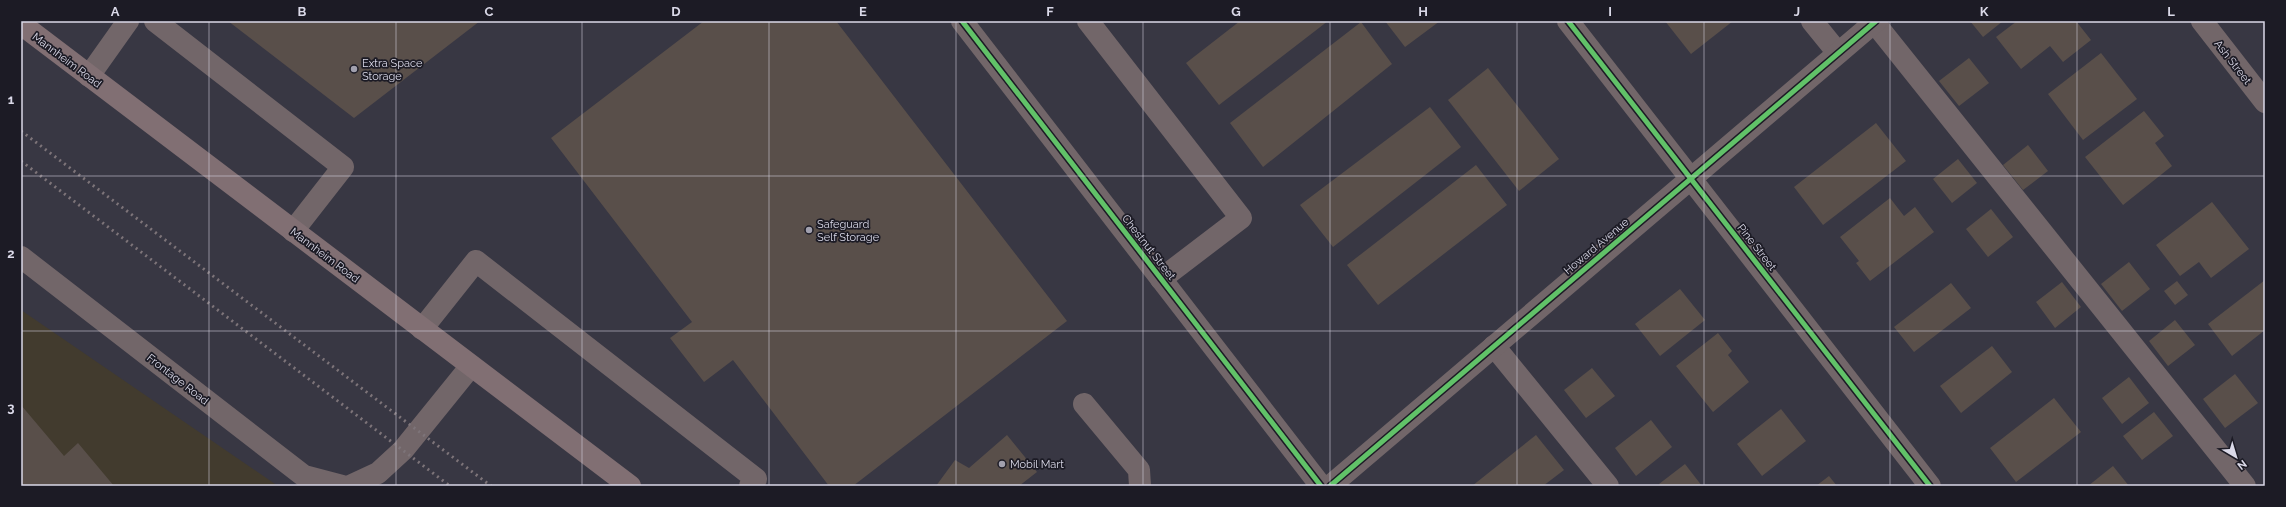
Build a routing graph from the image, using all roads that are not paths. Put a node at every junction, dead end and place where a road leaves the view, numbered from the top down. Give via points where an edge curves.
1 (128, 21) edge
2 (155, 21) edge
3 (962, 21) edge
4 (1088, 21) edge
5 (1568, 21) edge
6 (1812, 21) edge
7 (2202, 21) edge
8 (1875, 22) edge
9 (21, 24) edge
10 (1838, 53) junction
11 (89, 76) junction
12 (2265, 102) edge
13 (1691, 179) junction
14 (293, 231) junction
15 (21, 257) edge
16 (1161, 279) junction
17 (422, 329) junction
18 (1494, 346) junction
19 (471, 366) junction
20 (1084, 404) dead end
21 (342, 486) edge
22 (350, 486) edge
23 (630, 486) edge
24 (750, 486) edge
25 (1140, 486) edge
26 (1321, 486) edge
27 (1330, 486) edge
28 (1608, 486) edge
29 (1930, 486) edge
30 (2245, 486) edge

1 - 11 street
2 - 14 street via 344,167
3 - 16 street, Chestnut Street
4 - 16 street via 1241,218
5 - 13 street, Pine Street
6 - 10 street
7 - 12 street, Ash Street
8 - 10 street, Howard Avenue
8 - 30 street
9 - 11 main road, Mannheim Road
10 - 13 street, Howard Avenue
11 - 14 main road, Mannheim Road
13 - 18 street, Howard Avenue
13 - 29 street, Pine Street
14 - 17 main road, Mannheim Road
15 - 21 street, Frontage Road via 304,476
16 - 26 street, Chestnut Street
17 - 19 main road, Mannheim Road
17 - 24 street via 476,261 756,479
18 - 27 street, Howard Avenue
18 - 28 street
19 - 22 street via 403,450 378,473
19 - 23 main road, Mannheim Road
20 - 25 street via 1139,470

